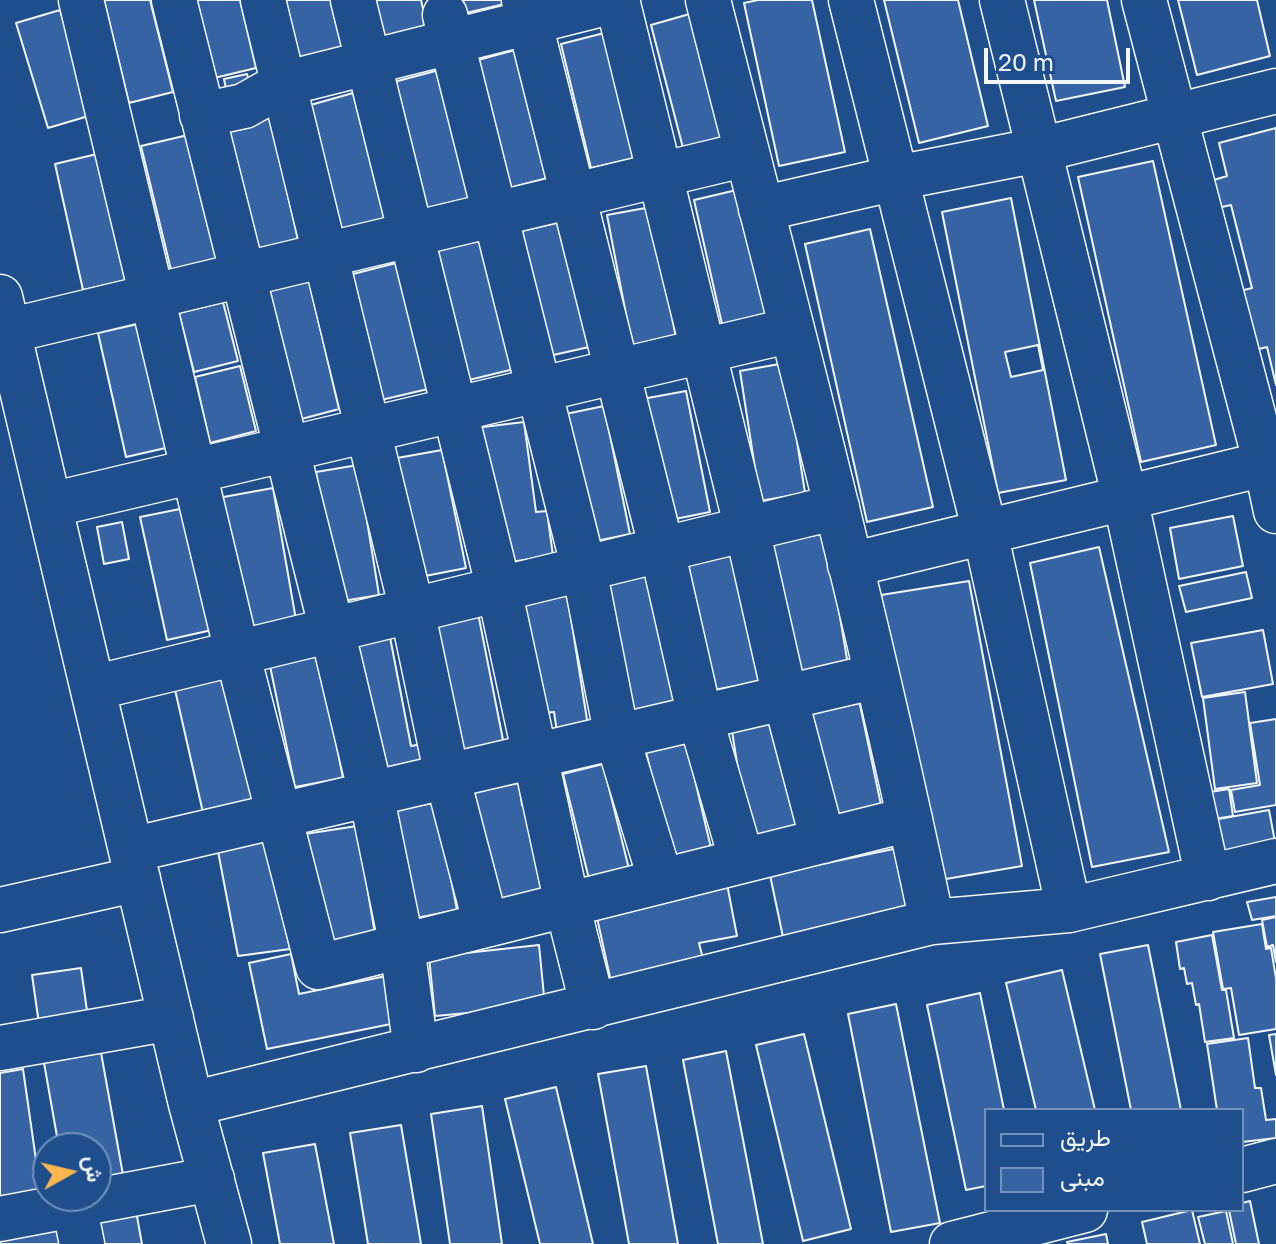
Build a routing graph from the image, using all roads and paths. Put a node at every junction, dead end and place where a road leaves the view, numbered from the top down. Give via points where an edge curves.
1 (81, 0) edge
2 (174, 0) edge
3 (263, 0) edge
4 (353, 0) edge
5 (617, 0) edge
6 (708, 0) edge
7 (851, 0) edge
8 (1002, 0) edge
9 (1144, 0) edge
10 (526, 11) edge
11 (448, 29) junction
12 (368, 64) junction
13 (283, 84) junction
14 (1276, 91) edge
15 (202, 115) junction
16 (1175, 116) junction
17 (1039, 150) junction
18 (747, 154) junction
19 (660, 175) junction
20 (896, 178) junction
21 (573, 195) junction
22 (761, 209) junction
23 (494, 214) junction
24 (411, 234) junction
25 (325, 255) junction
26 (243, 274) junction
27 (152, 296) junction
28 (4, 314) edge
29 (792, 330) junction
30 (703, 350) junction
31 (616, 371) junction
32 (539, 389) junction
33 (454, 409) junction
34 (368, 429) junction
35 (287, 448) junction
36 (1271, 462) edge
37 (194, 470) junction
38 (1125, 498) junction
39 (50, 505) junction
40 (837, 507) junction
41 (1276, 511) edge
42 (747, 529) junction
43 (985, 532) junction
44 (662, 550) junction
45 (850, 565) junction
46 (584, 569) junction
47 (499, 589) junction
48 (412, 610) junction
49 (332, 630) junction
50 (237, 652) junction
51 (877, 676) junction
52 (93, 688) junction
53 (785, 697) junction
54 (700, 717) junction
55 (617, 737) junction
56 (534, 755) junction
57 (447, 776) junction
58 (371, 794) junction
59 (278, 815) junction
60 (910, 819) junction
61 (823, 841) junction
62 (742, 861) junction
63 (1276, 861) edge
64 (135, 865) junction
65 (1208, 878) junction
66 (661, 881) junction
67 (567, 904) junction
68 (0, 910) edge
69 (1069, 910) junction
70 (932, 922) junction
71 (486, 925) junction
72 (402, 946) junction
73 (593, 1007) junction
74 (171, 1018) junction
75 (0, 1048) edge
76 (416, 1050) junction
77 (191, 1104) junction
78 (1276, 1161) edge
79 (1244, 1169) edge
80 (212, 1179) junction
81 (1077, 1212) edge
82 (0, 1219) edge
83 (78, 1224) edge
84 (229, 1244) edge
85 (952, 1244) edge

1 - 27 street
2 - 15 street
3 - 13 street
4 - 12 street
5 - 10 street
5 - 19 street
6 - 18 street
7 - 20 street
8 - 17 street
9 - 16 street
10 - 11 street
10 - 21 street
11 - 12 street
11 - 23 street
12 - 13 street
12 - 24 street
13 - 15 street via 244,106
13 - 25 street
14 - 16 street
15 - 26 street
16 - 17 street
16 - 36 street
17 - 20 street
17 - 38 street
18 - 19 street
18 - 22 street
19 - 21 street
19 - 30 street
20 - 22 street
20 - 43 street
21 - 23 street
21 - 31 street
22 - 29 street
23 - 24 street
23 - 32 street
24 - 25 street
24 - 33 street
25 - 26 street
25 - 34 street
26 - 27 street
26 - 35 street
27 - 28 street
27 - 37 street
28 - 39 street
29 - 30 street
29 - 40 street
30 - 31 street
30 - 42 street
31 - 32 street
31 - 44 street
32 - 33 street
32 - 46 street
33 - 34 street
33 - 47 street
34 - 35 street
34 - 48 street
35 - 37 street
35 - 49 street
36 - 38 street
36 - 41 street
37 - 39 street
37 - 50 street
38 - 43 street
38 - 65 street
39 - 52 street
40 - 42 street
40 - 45 street
42 - 44 street
42 - 53 street
43 - 45 street
43 - 69 street
44 - 46 street
44 - 54 street
45 - 51 street
46 - 47 street
46 - 55 street
47 - 48 street
47 - 56 street
48 - 49 street
48 - 57 street
49 - 50 street
49 - 58 street
50 - 52 street
50 - 59 street
51 - 53 street
51 - 60 street
52 - 64 street
53 - 54 street
53 - 61 street
54 - 55 street
54 - 62 street
55 - 56 street
55 - 66 street
56 - 57 street
56 - 67 street
57 - 58 street
57 - 71 street
58 - 59 street
58 - 72 street
59 - 64 street
59 - 72 street via 318,967
60 - 61 street
60 - 70 street
61 - 62 street
62 - 66 street
63 - 65 street
64 - 68 street
64 - 74 street
65 - 69 street
66 - 67 street
67 - 71 street
67 - 73 street
69 - 70 street
70 - 73 street
71 - 72 street
72 - 76 street
73 - 76 street
74 - 75 street
74 - 77 street
76 - 77 street
77 - 80 street
78 - 79 street
80 - 83 street
80 - 84 street
81 - 85 street
82 - 83 street

